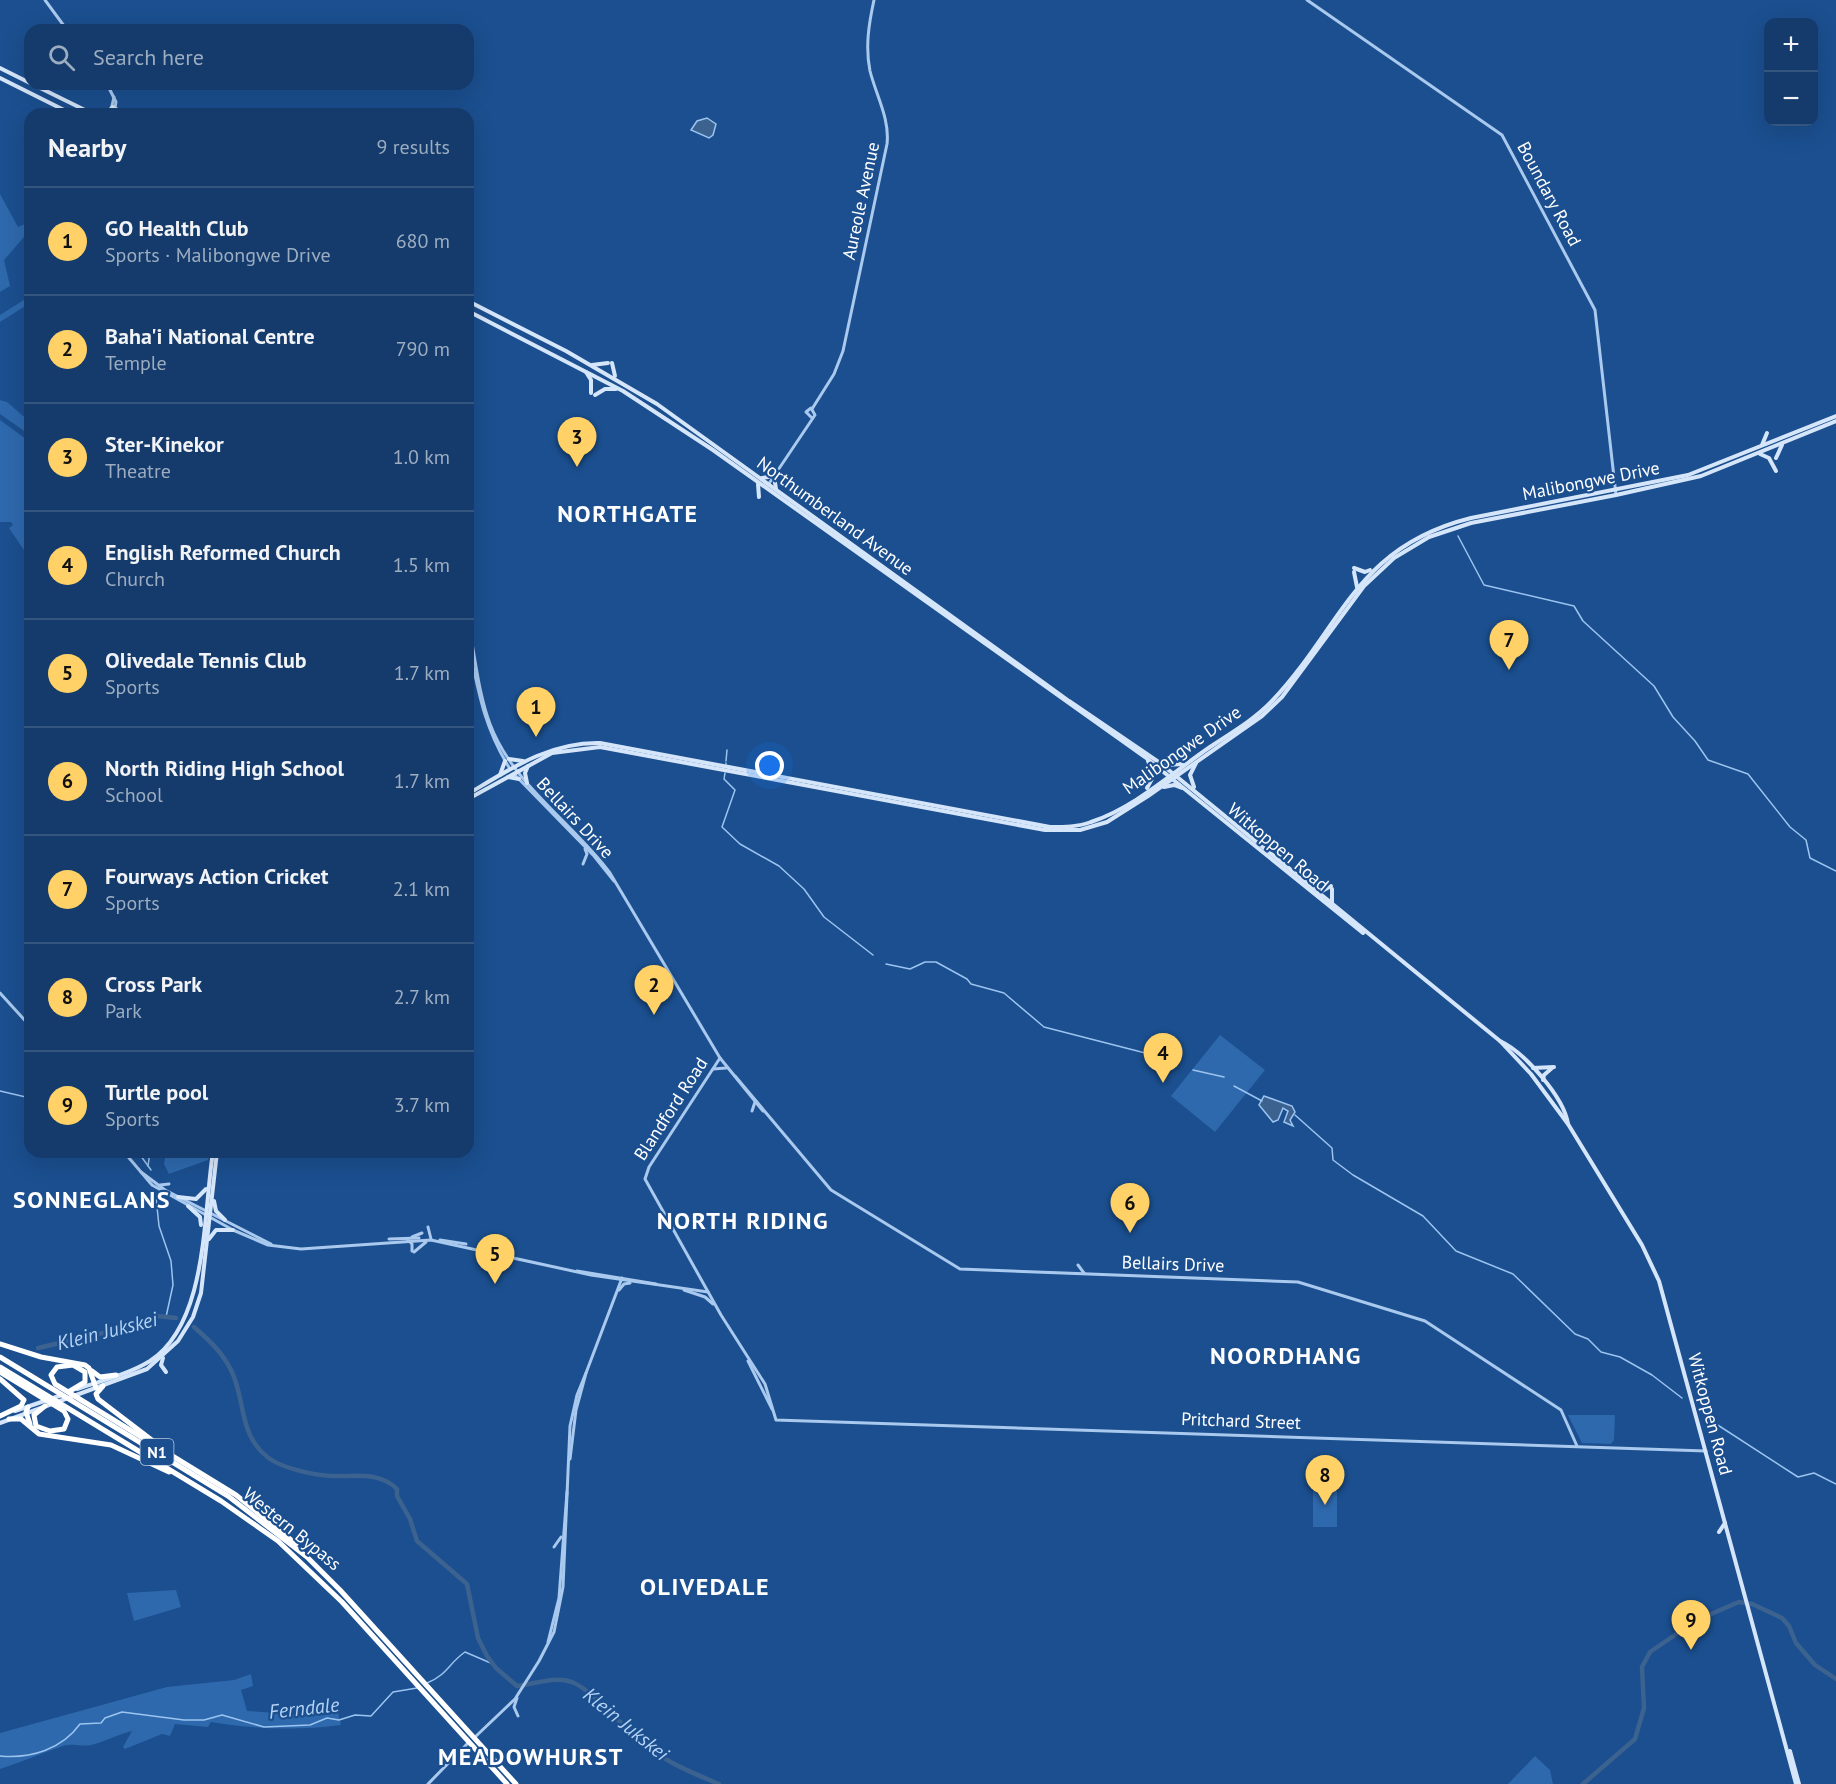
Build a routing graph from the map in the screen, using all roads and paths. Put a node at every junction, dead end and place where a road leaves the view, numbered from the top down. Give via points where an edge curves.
1 (45, 0) edge
2 (874, 0) edge
3 (1307, 0) edge
4 (63, 24) edge
5 (0, 68) edge
6 (0, 78) edge
7 (24, 80) edge
8 (24, 90) edge
9 (24, 90) edge
10 (45, 90) edge
11 (111, 90) edge
12 (60, 108) edge
13 (81, 108) edge
14 (114, 108) edge
15 (474, 304) edge
16 (474, 314) edge
17 (591, 365) junction
18 (583, 368) junction
19 (615, 378) junction
20 (623, 391) junction
21 (813, 409) junction
22 (1836, 416) edge
23 (809, 417) junction
24 (1836, 422) edge
25 (1767, 433) dead end
26 (1772, 436) dead end
27 (1780, 439) junction
28 (1784, 443) junction
29 (1755, 452) junction
30 (1776, 458) dead end
31 (1776, 471) dead end
32 (774, 476) junction
33 (760, 478) junction
34 (758, 484) junction
35 (768, 484) junction
36 (765, 489) junction
37 (776, 489) junction
38 (1616, 493) junction
39 (759, 497) dead end
40 (1453, 525) junction
41 (1374, 569) junction
42 (1357, 588) junction
43 (474, 650) edge
44 (474, 673) edge
45 (1287, 687) junction
46 (1144, 757) junction
47 (532, 758) junction
48 (541, 758) junction
49 (1196, 759) junction
50 (507, 760) junction
51 (1160, 763) junction
52 (514, 770) junction
53 (500, 775) junction
54 (1173, 775) junction
55 (506, 777) junction
56 (519, 779) junction
57 (527, 783) junction
58 (474, 790) edge
59 (1156, 790) junction
60 (1191, 792) junction
61 (1140, 795) junction
62 (1200, 795) junction
63 (474, 796) edge
64 (1242, 832) junction
65 (584, 845) junction
66 (583, 864) dead end
67 (616, 883) junction
68 (1313, 889) junction
69 (1332, 905) junction
70 (1366, 934) junction
71 (0, 993) edge
72 (24, 1019) edge
73 (1500, 1041) junction
74 (720, 1058) junction
75 (1533, 1068) junction
76 (713, 1069) junction
77 (730, 1071) junction
78 (735, 1076) junction
79 (1543, 1081) junction
80 (755, 1102) junction
81 (752, 1111) dead end
82 (769, 1117) junction
83 (1568, 1124) junction
84 (129, 1158) edge
85 (214, 1158) edge
86 (215, 1158) edge
87 (136, 1167) junction
88 (156, 1184) junction
89 (208, 1184) junction
90 (214, 1188) junction
91 (173, 1194) junction
92 (178, 1197) junction
93 (188, 1206) junction
94 (205, 1212) junction
95 (210, 1215) junction
96 (225, 1220) junction
97 (428, 1227) dead end
98 (233, 1230) junction
99 (422, 1233) dead end
100 (407, 1239) junction
101 (431, 1240) junction
102 (207, 1242) junction
103 (456, 1244) junction
104 (276, 1246) junction
105 (450, 1248) dead end
106 (199, 1259) junction
107 (532, 1261) junction
108 (1078, 1265) dead end
109 (572, 1271) junction
110 (1087, 1274) junction
111 (608, 1278) junction
112 (622, 1279) junction
113 (638, 1283) junction
114 (705, 1283) junction
115 (663, 1286) junction
116 (618, 1289) junction
117 (683, 1289) junction
118 (693, 1290) junction
119 (708, 1292) junction
120 (616, 1293) junction
121 (718, 1310) junction
122 (0, 1344) edge
123 (167, 1353) junction
124 (0, 1357) edge
125 (0, 1367) edge
126 (89, 1368) junction
127 (0, 1372) edge
128 (166, 1372) dead end
129 (586, 1373) junction
130 (116, 1375) junction
131 (0, 1379) edge
132 (95, 1385) junction
133 (103, 1386) junction
134 (72, 1393) junction
135 (45, 1404) junction
136 (27, 1410) junction
137 (573, 1410) junction
138 (0, 1416) edge
139 (9, 1419) junction
140 (0, 1423) edge
141 (570, 1426) junction
142 (34, 1430) junction
143 (1577, 1446) junction
144 (1706, 1451) junction
145 (170, 1454) junction
146 (569, 1460) junction
147 (190, 1481) junction
148 (567, 1491) junction
149 (1726, 1523) junction
150 (1719, 1532) dead end
151 (562, 1536) junction
152 (561, 1556) junction
153 (307, 1557) junction
154 (547, 1647) junction
155 (517, 1696) junction
156 (518, 1716) dead end
157 (428, 1784) edge
158 (507, 1784) edge
159 (516, 1784) edge
160 (1798, 1784) edge

1 - 4 street
2 - 21 street, Aureole Avenue via 867,49 887,128 883,165 843,351
3 - 38 street, Boundary Road via 1502,135 1595,310
5 - 7 main road
6 - 9 main road
8 - 12 main road
10 - 13 main road
11 - 14 street
15 - 17 main road, Northumberland Avenue
16 - 18 main road, Northumberland Avenue
17 - 19 main road, Northumberland Avenue
17 - 19 main road via 610,363
18 - 20 main road, Northumberland Avenue
18 - 20 main road via 591,380 593,394 609,388
19 - 33 main road, Northumberland Avenue
20 - 34 main road, Northumberland Avenue
21 - 23 street, Aureole Avenue via 815,415
21 - 23 street, Aureole Avenue via 807,411
22 - 27 main road, Malibongwe Drive
23 - 32 street, Aureole Avenue
24 - 28 main road, Malibongwe Drive
25 - 29 main road
26 - 27 main road
27 - 29 main road, Malibongwe Drive
28 - 29 main road, Malibongwe Drive
28 - 30 main road
29 - 31 main road via 1770,458
29 - 38 main road, Malibongwe Drive via 1700,472
32 - 33 main road
32 - 35 street, Aureole Avenue
32 - 37 main road
33 - 35 main road, Northumberland Avenue
34 - 36 main road, Northumberland Avenue
34 - 39 main road
35 - 36 street, Aureole Avenue
35 - 37 main road, Northumberland Avenue
36 - 46 main road, Northumberland Avenue
37 - 51 main road, Northumberland Avenue
38 - 40 main road, Malibongwe Drive
40 - 41 main road, Malibongwe Drive via 1414,540
40 - 45 main road, Malibongwe Drive via 1394,558 1368,582
41 - 42 main road, Malibongwe Drive
41 - 42 main road via 1354,570
42 - 45 main road, Malibongwe Drive
43 - 50 street via 487,714
44 - 50 street via 483,716
45 - 49 main road, Malibongwe Drive via 1262,716
46 - 54 main road, Northumberland Avenue
46 - 61 main road via 1153,768 1154,778
47 - 50 main road via 520,762
47 - 52 main road, Malibongwe Drive
47 - 61 main road, Malibongwe Drive via 570,745 609,744 1050,827 1092,822
48 - 52 main road, Malibongwe Drive
48 - 57 main road via 526,768
48 - 59 main road, Malibongwe Drive via 572,749 607,748 1060,831 1107,822
49 - 51 main road via 1176,767
49 - 54 main road, Malibongwe Drive
49 - 62 main road via 1190,777
50 - 52 street
50 - 53 main road
51 - 54 main road, Northumberland Avenue
52 - 53 main road, Malibongwe Drive
52 - 55 main road, Malibongwe Drive
52 - 56 street, Bellairs Drive
52 - 57 street, Bellairs Drive
53 - 58 main road, Malibongwe Drive
54 - 59 main road, Malibongwe Drive
54 - 60 main road, Witkoppen Road
54 - 61 main road, Malibongwe Drive
54 - 62 main road, Witkoppen Road
55 - 56 main road
55 - 63 main road, Malibongwe Drive
56 - 65 street, Bellairs Drive
57 - 67 street, Bellairs Drive via 593,851
59 - 60 main road via 1174,785
60 - 64 main road, Witkoppen Road
62 - 64 main road, Witkoppen Road
64 - 68 main road, Witkoppen Road
64 - 70 main road, Witkoppen Road
65 - 66 street via 587,854
65 - 67 street, Bellairs Drive
67 - 74 street, Bellairs Drive
68 - 69 main road, Witkoppen Road
68 - 69 main road via 1331,888
69 - 70 main road, Witkoppen Road
70 - 73 main road, Witkoppen Road
71 - 72 street
73 - 75 main road, Witkoppen Road via 1515,1049
73 - 83 main road, Witkoppen Road via 1531,1074
74 - 76 street, Blandford Road
74 - 77 street, Bellairs Drive
75 - 79 main road, Witkoppen Road
75 - 79 main road via 1553,1067
76 - 77 street via 722,1066
76 - 114 street, Blandford Road via 645,1174 652,1193
77 - 78 street, Bellairs Drive
78 - 80 street, Bellairs Drive
78 - 82 street, Bellairs Drive
79 - 83 main road, Witkoppen Road
80 - 81 street
80 - 82 street, Bellairs Drive
82 - 110 street, Bellairs Drive via 837,1195 960,1269
83 - 144 main road, Witkoppen Road via 1652,1265
84 - 87 street
85 - 89 main road
86 - 90 main road
87 - 88 street
87 - 93 street via 152,1185
88 - 91 street
88 - 91 street via 169,1184
89 - 92 main road via 198,1198
89 - 94 main road
90 - 95 main road
90 - 96 main road via 215,1208
91 - 92 street
92 - 94 street
93 - 94 street
93 - 106 main road via 201,1219
94 - 95 street
94 - 106 main road
95 - 96 street
95 - 98 street
95 - 102 main road
96 - 104 street
97 - 101 street
98 - 102 main road via 216,1230
98 - 104 street
99 - 100 street
100 - 101 street
100 - 101 street via 413,1251
100 - 104 street via 301,1249
101 - 103 street
101 - 107 street via 475,1246
102 - 123 main road via 197,1307
103 - 105 street
103 - 107 street
106 - 130 main road via 194,1298 174,1338 151,1360
107 - 109 street
108 - 110 street
109 - 111 street
109 - 112 street
110 - 143 street, Bellairs Drive via 1296,1282 1422,1320 1561,1410
111 - 112 street
111 - 116 street via 616,1281
112 - 113 street
112 - 115 street
112 - 116 street
113 - 115 street
113 - 120 street via 624,1284
114 - 118 street
114 - 119 street
115 - 117 street
116 - 120 street
117 - 118 street
117 - 121 street via 705,1297
118 - 119 street
119 - 121 street
120 - 129 street
121 - 143 street, Pritchard Street via 748,1360 776,1420
122 - 126 highway via 41,1357 76,1361
123 - 128 main road via 160,1364
123 - 133 main road via 147,1369
124 - 153 highway, Western Bypass / N1 via 228,1496
125 - 147 highway, Western Bypass / N1
126 - 130 highway via 100,1377
126 - 132 highway
127 - 135 highway via 63,1410 68,1419 64,1429 50,1431 36,1426 34,1415
129 - 137 street
129 - 146 street
130 - 132 main road
131 - 138 highway via 24,1400 21,1406
132 - 133 main road
132 - 134 main road
133 - 145 highway via 96,1394 98,1399
134 - 135 main road
134 - 135 main road
134 - 145 highway via 84,1383 85,1372 73,1365 57,1367 51,1375 54,1384
135 - 136 main road
136 - 138 main road
136 - 139 main road
136 - 142 highway
137 - 141 street
137 - 141 street via 567,1417
139 - 140 main road
139 - 142 highway via 21,1419
141 - 146 street
142 - 147 highway via 111,1445
143 - 144 street, Pritchard Street
144 - 149 main road, Witkoppen Road
145 - 153 highway via 250,1505
146 - 148 street
147 - 158 highway, Western Bypass / N1 via 264,1531 300,1561
148 - 151 street
148 - 154 street via 562,1597
149 - 150 main road
149 - 160 main road, Witkoppen Road
151 - 152 street
151 - 152 street via 553,1547
152 - 154 street via 558,1602
153 - 159 highway, Western Bypass / N1
154 - 155 street
155 - 156 street via 514,1707
155 - 157 street

